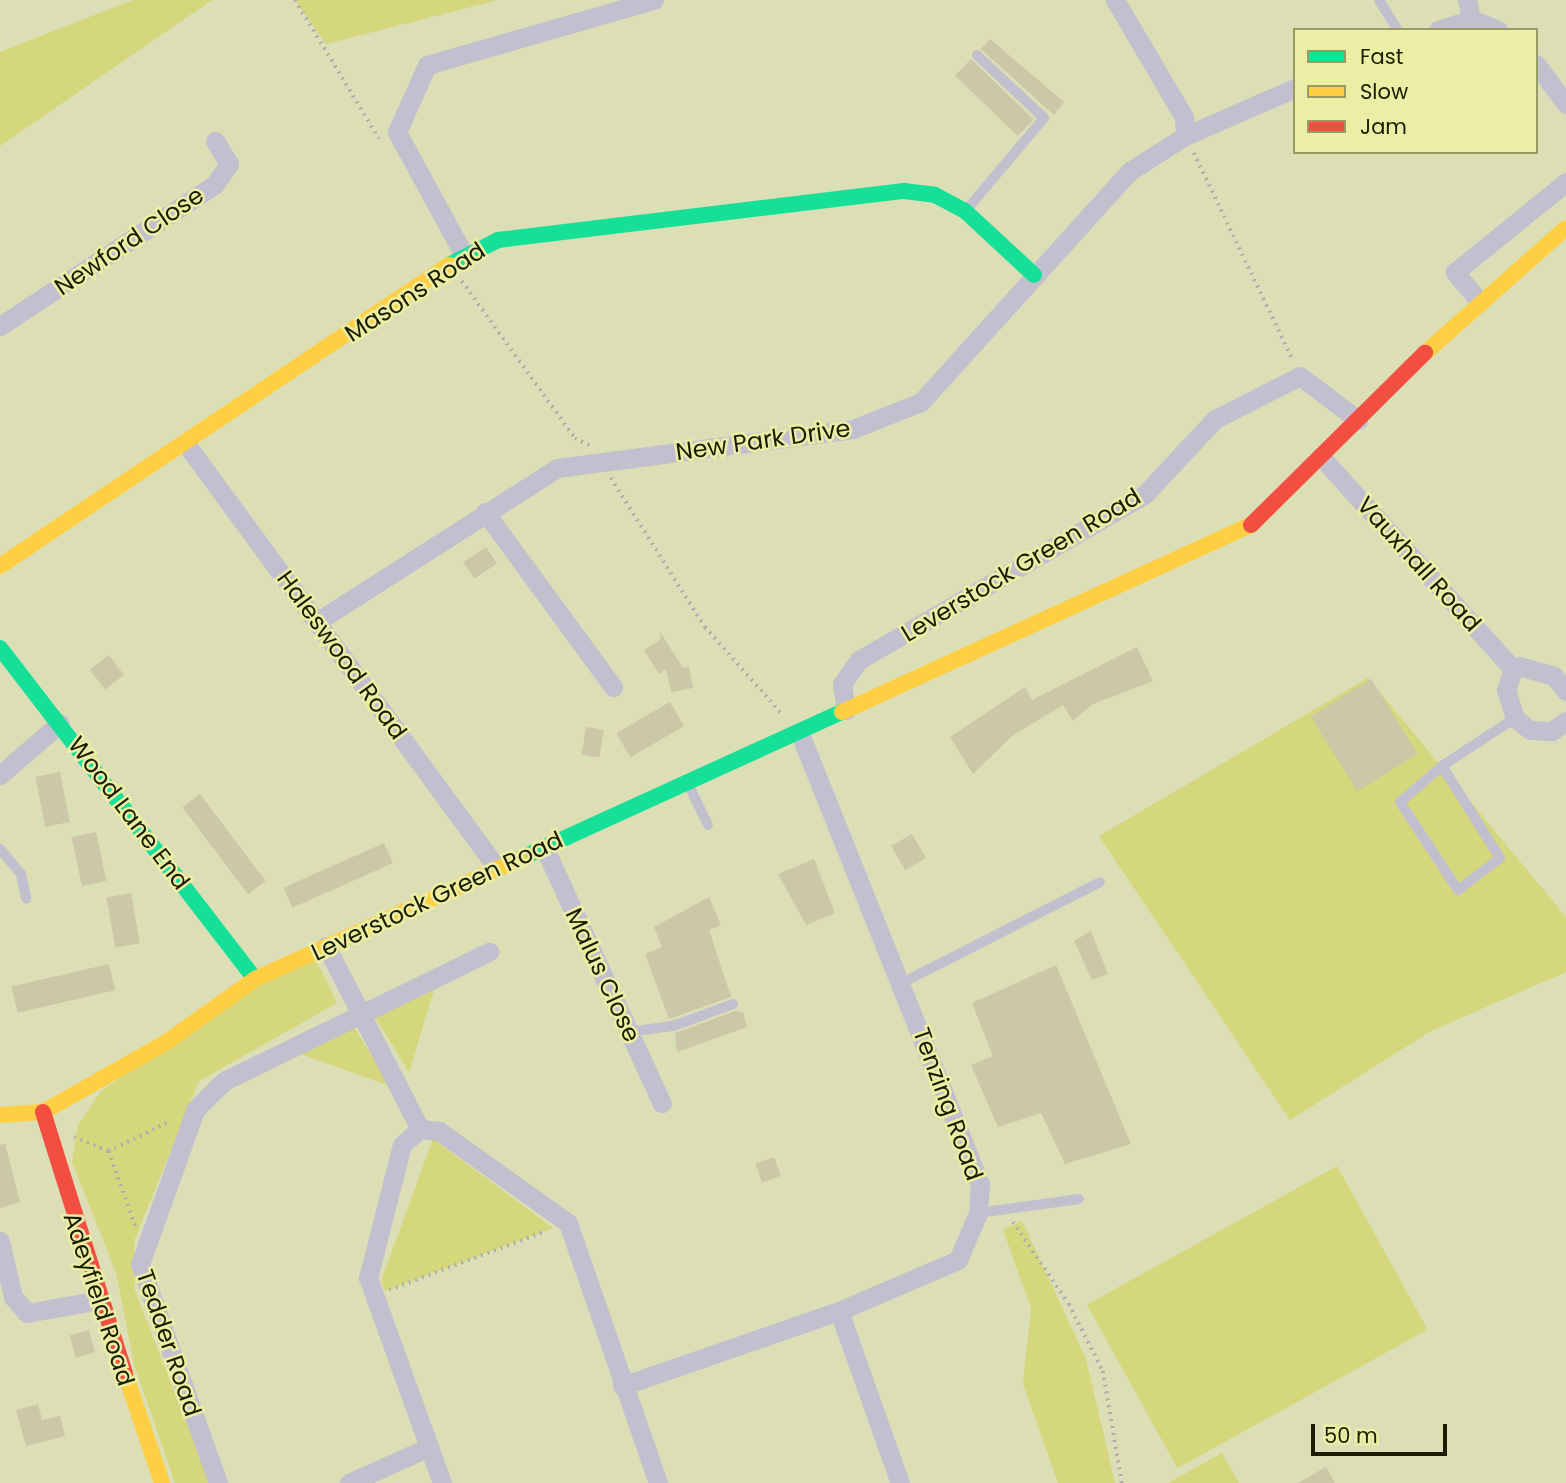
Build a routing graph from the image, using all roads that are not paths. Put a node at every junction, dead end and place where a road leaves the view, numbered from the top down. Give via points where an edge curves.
1 (654, 0) edge
2 (1115, 0) edge
3 (1379, 0) edge
4 (1469, 9) edge
5 (1397, 28) edge
6 (1441, 28) edge
7 (1495, 28) edge
8 (977, 55) dead end
9 (1538, 67) edge
10 (1293, 89) edge
11 (1566, 104) edge
12 (1185, 136) junction
13 (215, 141) dead end
14 (1566, 182) edge
15 (965, 211) junction
16 (1566, 228) edge
17 (457, 260) junction
18 (1034, 275) junction
19 (1479, 301) junction
20 (0, 326) edge
21 (1358, 420) junction
22 (186, 444) junction
23 (1324, 460) junction
24 (485, 512) junction
25 (0, 566) edge
26 (318, 621) junction
27 (0, 648) edge
28 (1513, 669) junction
29 (1565, 686) edge
30 (613, 687) dead end
31 (846, 710) junction
32 (1515, 718) junction
33 (60, 723) junction
34 (1565, 727) edge
35 (800, 734) junction
36 (1442, 766) junction
37 (0, 775) edge
38 (688, 782) junction
39 (708, 825) dead end
40 (544, 847) junction
41 (0, 849) edge
42 (497, 868) junction
43 (1100, 882) dead end
44 (26, 898) dead end
45 (326, 946) junction
46 (489, 952) dead end
47 (255, 979) junction
48 (902, 984) junction
49 (733, 1004) dead end
50 (362, 1017) junction
51 (629, 1032) junction
52 (662, 1103) dead end
53 (43, 1112) junction
54 (0, 1115) edge
55 (420, 1129) junction
56 (1079, 1199) dead end
57 (978, 1213) junction
58 (0, 1241) edge
59 (99, 1300) junction
60 (839, 1311) junction
61 (622, 1386) junction
62 (429, 1447) junction
63 (162, 1483) edge
64 (218, 1483) edge
65 (349, 1483) edge
66 (442, 1483) edge
67 (658, 1483) edge
68 (901, 1483) edge

1 - 17 street via 427,65 397,132
2 - 12 street via 1184,117
3 - 5 lane
4 - 6 street
4 - 7 street
8 - 15 lane via 1044,118
9 - 11 street
10 - 12 street, New Park Drive
12 - 18 street, New Park Drive via 1130,171
13 - 20 street, Newford Close via 229,164 215,184
14 - 19 street via 1455,272
15 - 17 street, Masons Road via 935,195 904,191 498,240
15 - 18 street, Masons Road
16 - 19 street, Leverstock Green Road
17 - 22 street, Masons Road
18 - 24 street, New Park Drive via 921,402 853,429 557,468
19 - 21 street, Leverstock Green Road
21 - 23 street, Leverstock Green Road
21 - 31 street, Leverstock Green Road via 1300,376 1215,419 1145,494 859,660 842,684
22 - 25 street, Masons Road
22 - 26 street, Haleswood Road
23 - 28 street, Vauxhall Road
23 - 31 street, Leverstock Green Road via 1269,514 1241,531
24 - 26 street, New Park Drive
24 - 30 street
26 - 42 street, Haleswood Road
27 - 33 street, Wood Lane End
28 - 29 street via 1531,667
28 - 32 street via 1506,690
31 - 35 street, Leverstock Green Road
32 - 34 street via 1530,730
32 - 36 lane
33 - 37 street
33 - 47 street, Wood Lane End
35 - 38 street, Leverstock Green Road
35 - 48 street, Tenzing Road
36 - 36 lane via 1500,858 1458,890 1400,802
38 - 39 lane
38 - 40 street, Leverstock Green Road
40 - 42 street, Leverstock Green Road
40 - 51 street, Malus Close
41 - 44 lane via 20,874
42 - 45 street, Leverstock Green Road
43 - 48 lane
45 - 47 street, Leverstock Green Road
45 - 50 street
46 - 50 street, Tedder Road
47 - 53 street, Leverstock Green Road via 165,1042
48 - 57 street, Tenzing Road via 980,1184
49 - 51 lane via 673,1026
50 - 55 street
50 - 64 street, Tedder Road via 223,1081 195,1110 142,1247 140,1264
51 - 52 street, Malus Close
53 - 54 street
53 - 59 street, Adeyfield Road
55 - 61 street via 439,1131 568,1223
55 - 62 street via 402,1145 368,1278 370,1297
56 - 57 lane
57 - 60 street, Tenzing Road via 958,1260
58 - 59 street via 13,1297 26,1313
59 - 63 street, Adeyfield Road
60 - 61 street, Tenzing Road
60 - 68 street
61 - 67 street
62 - 65 street
62 - 66 street

